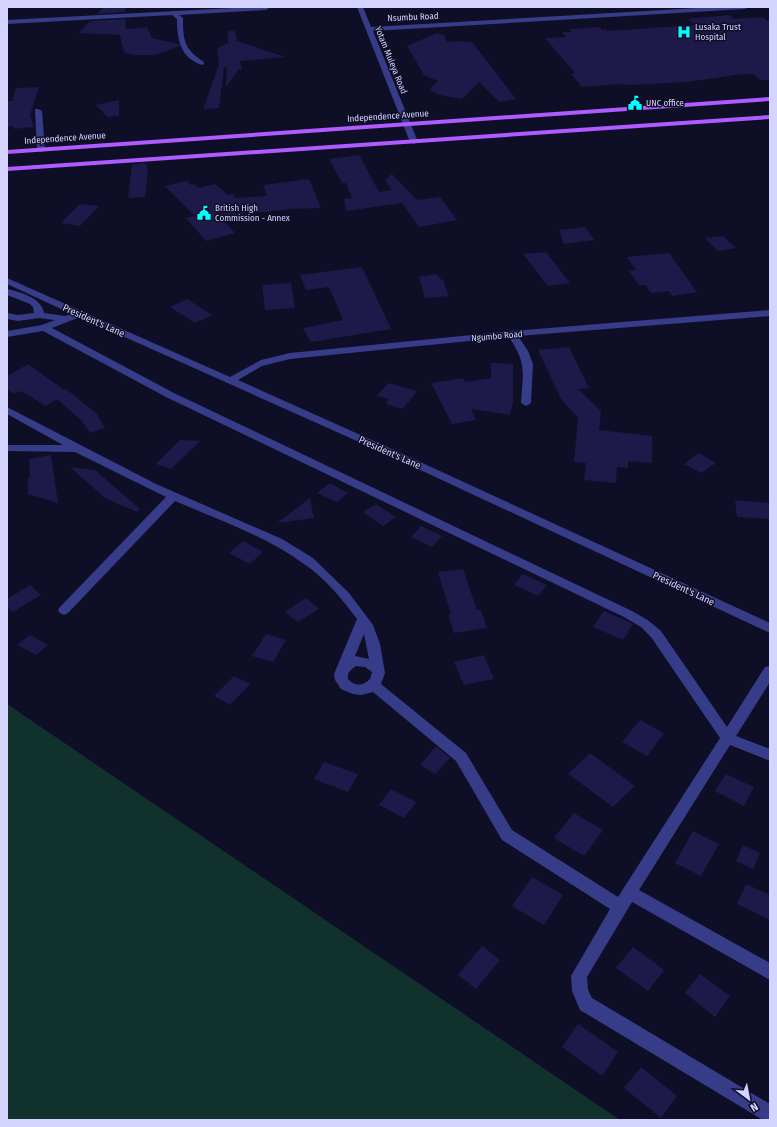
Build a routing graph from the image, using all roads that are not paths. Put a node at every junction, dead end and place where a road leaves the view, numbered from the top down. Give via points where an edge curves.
1 (148, 7) edge
2 (360, 7) edge
3 (745, 7) edge
4 (266, 8) edge
5 (174, 13) junction
6 (150, 14) junction
7 (7, 22) edge
8 (369, 29) junction
9 (202, 62) dead end
10 (769, 99) edge
11 (752, 100) junction
12 (767, 108) dead end
13 (38, 111) dead end
14 (768, 117) edge
15 (408, 125) junction
16 (414, 142) junction
17 (41, 150) junction
18 (7, 152) edge
19 (7, 169) edge
20 (7, 281) edge
21 (7, 292) edge
22 (770, 313) edge
23 (80, 314) junction
24 (39, 315) junction
25 (7, 316) edge
26 (65, 319) junction
27 (44, 328) junction
28 (7, 334) edge
29 (512, 334) junction
30 (230, 381) junction
31 (526, 403) dead end
32 (7, 410) edge
33 (7, 448) edge
34 (76, 449) junction
35 (174, 496) junction
36 (64, 610) dead end
37 (363, 620) junction
38 (770, 628) edge
39 (345, 666) junction
40 (378, 671) junction
41 (770, 671) edge
42 (374, 685) junction
43 (727, 738) junction
44 (770, 755) edge
45 (629, 892) junction
46 (620, 907) junction
47 (770, 972) edge
48 (770, 1114) edge

1 - 6 street
2 - 8 street, Yotam Muleya Road
3 - 8 street, Nsumbu Road
4 - 5 street
5 - 6 street
5 - 9 street via 180,18 185,51
6 - 7 street
8 - 15 street, Yotam Muleya Road
10 - 11 main road, Independence Avenue
10 - 12 main road
11 - 14 main road via 767,108
11 - 15 main road, Independence Avenue
13 - 17 street
14 - 16 main road
15 - 16 street, Yotam Muleya Road
15 - 17 main road, Independence Avenue
16 - 19 main road
17 - 18 main road, Independence Avenue
20 - 23 street, President's Lane
21 - 24 street via 35,303 40,311
22 - 29 street, Ngumbo Road
23 - 26 street
23 - 30 street, President's Lane
24 - 25 street via 18,318
24 - 26 street
26 - 27 street
27 - 28 street
27 - 43 street via 170,395 645,624 656,634
29 - 30 street, Ngumbo Road via 290,356 259,363
29 - 31 street via 528,364
30 - 38 street, President's Lane
32 - 34 street
33 - 34 street
34 - 35 street
35 - 36 street
35 - 37 street via 279,543 310,562 326,576
37 - 39 street
37 - 40 street via 374,646
39 - 40 street via 364,661 372,664
39 - 42 street via 341,672 341,680 346,686 355,690 365,690
40 - 42 street
41 - 43 street
42 - 46 street via 461,757 507,834
43 - 44 street
43 - 45 street
45 - 46 street
45 - 47 street
46 - 48 street via 579,976 580,991 586,1004

